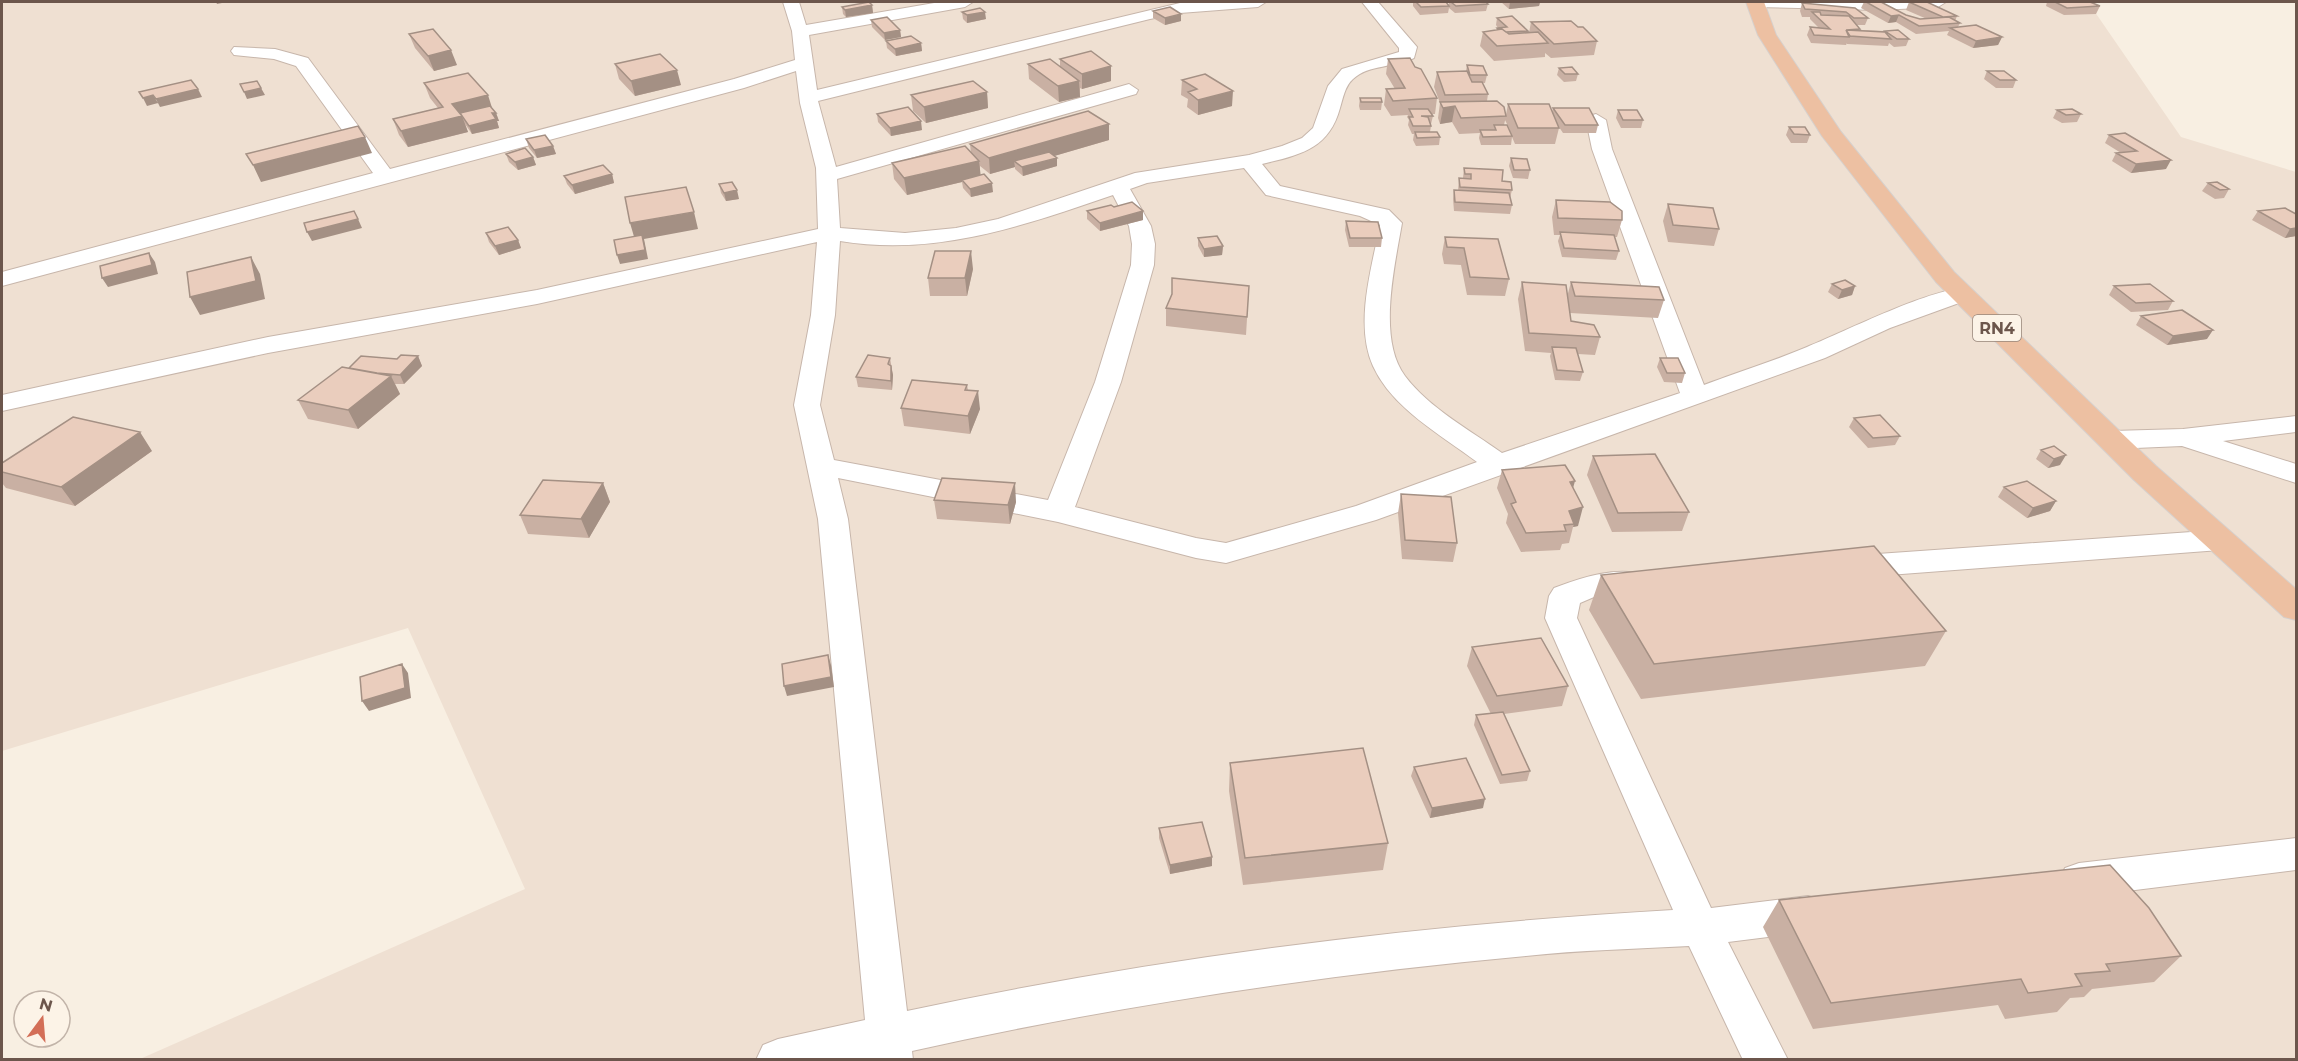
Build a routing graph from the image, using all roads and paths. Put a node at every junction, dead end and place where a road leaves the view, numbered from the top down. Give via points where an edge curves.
1 (791, 2) edge
2 (965, 2) edge
3 (1162, 2) edge
4 (1258, 2) edge
5 (1370, 2) edge
6 (1755, 2) edge
7 (1938, 2) edge
8 (1180, 9) junction
9 (800, 32) junction
10 (240, 51) dead end
11 (804, 63) junction
12 (738, 84) junction
13 (1129, 90) dead end
14 (807, 94) junction
15 (1596, 120) edge
16 (1249, 161) junction
17 (826, 176) junction
18 (386, 177) junction
19 (1118, 187) junction
20 (829, 233) junction
21 (2, 279) edge
22 (1962, 294) junction
23 (1695, 397) junction
24 (2, 403) edge
25 (2296, 424) edge
26 (2183, 437) junction
27 (2112, 440) junction
28 (1498, 464) junction
29 (820, 466) junction
30 (2296, 474) edge
31 (1058, 512) junction
32 (2220, 540) junction
33 (1816, 570) edge
34 (1662, 581) edge
35 (2296, 608) edge
36 (2296, 854) edge
37 (2039, 885) edge
38 (1840, 910) edge
39 (1700, 927) junction
40 (890, 1047) edge
41 (778, 1059) edge
42 (1766, 1059) edge

1 - 9 street
2 - 9 street
3 - 8 street
4 - 8 street
5 - 16 street via 1408,47 1408,54 1399,60 1362,67 1341,79 1325,124 1313,140
6 - 7 street
6 - 22 highway, RN4 via 1772,43 1833,136
8 - 14 street
9 - 11 street
10 - 18 street via 275,54 302,62
11 - 12 street
11 - 14 street
12 - 14 street
12 - 18 street
13 - 17 street
14 - 17 street
15 - 23 street via 1602,149
16 - 19 street via 1143,177
16 - 28 street via 1273,191 1364,210 1391,223 1378,300 1382,353 1393,378 1415,400
17 - 20 street
18 - 21 street
19 - 20 street via 1027,217 949,236 908,241 862,240
19 - 31 street via 1140,224 1144,254 1100,406
20 - 24 street via 537,297 268,345
20 - 29 street via 823,315 807,405
22 - 23 street
22 - 27 highway, RN4
23 - 28 street
25 - 26 street
26 - 27 street
26 - 30 street
27 - 32 highway, RN4
28 - 31 street via 1366,513 1226,553
29 - 31 street
29 - 40 street via 833,519
32 - 33 street
32 - 35 highway, RN4
34 - 39 street via 1591,586 1565,596 1561,618
36 - 37 street
38 - 39 street
39 - 40 street via 1527,937 1308,961 1036,1003
39 - 42 street
40 - 41 street

